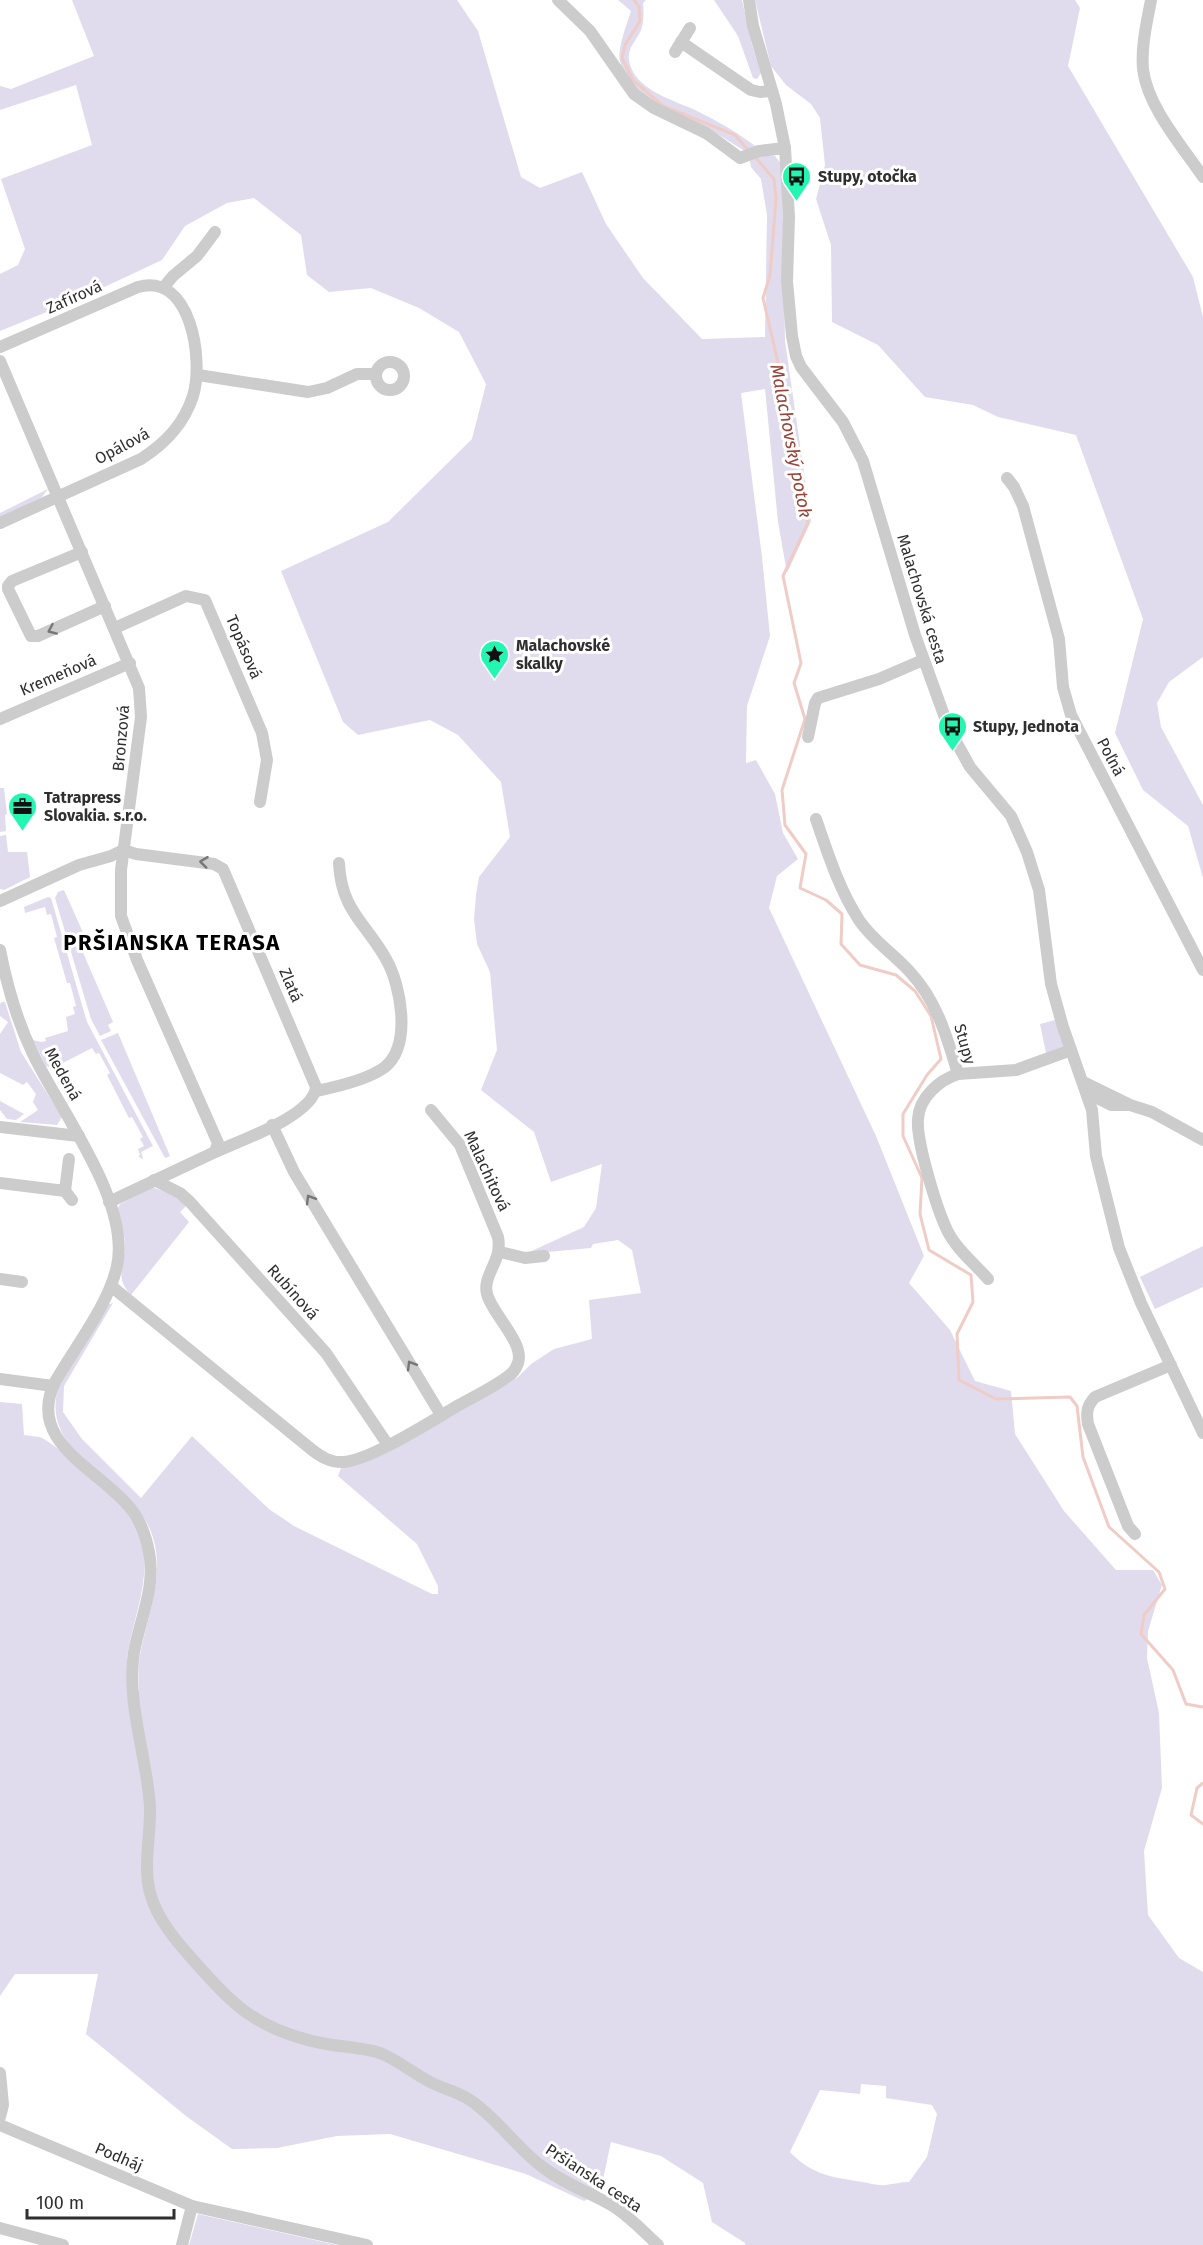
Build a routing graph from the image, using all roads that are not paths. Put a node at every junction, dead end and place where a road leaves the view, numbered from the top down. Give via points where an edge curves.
1 (558, 0) edge
2 (749, 0) edge
3 (1151, 0) edge
4 (690, 28) dead end
5 (772, 91) junction
6 (786, 148) junction
7 (1203, 177) edge
8 (215, 232) dead end
9 (163, 288) junction
10 (0, 347) edge
11 (0, 361) edge
12 (375, 374) dead end
13 (198, 375) junction
14 (1007, 478) dead end
15 (58, 495) junction
16 (0, 523) edge
17 (81, 552) junction
18 (105, 606) junction
19 (115, 628) junction
20 (923, 660) junction
21 (130, 663) junction
22 (0, 718) edge
23 (808, 737) dead end
24 (260, 802) dead end
25 (816, 819) dead end
26 (123, 850) junction
27 (339, 862) dead end
28 (0, 901) edge
29 (0, 950) edge
30 (1203, 970) edge
31 (1071, 1050) junction
32 (958, 1074) junction
33 (316, 1091) junction
34 (1095, 1100) junction
35 (431, 1110) dead end
36 (272, 1125) junction
37 (0, 1126) edge
38 (79, 1137) junction
39 (1203, 1140) edge
40 (215, 1152) junction
41 (69, 1159) dead end
42 (154, 1179) junction
43 (0, 1183) edge
44 (109, 1202) junction
45 (500, 1252) junction
46 (544, 1256) dead end
47 (0, 1279) edge
48 (988, 1279) dead end
49 (22, 1282) dead end
50 (111, 1286) junction
51 (1171, 1365) junction
52 (0, 1379) edge
53 (53, 1386) junction
54 (441, 1415) junction
55 (1203, 1433) edge
56 (388, 1445) junction
57 (1135, 1534) dead end
58 (0, 2073) edge
59 (0, 2117) edge
60 (0, 2125) edge
61 (192, 2206) junction
62 (0, 2228) edge
63 (63, 2245) edge
64 (182, 2245) edge
65 (367, 2245) edge
66 (658, 2245) edge

1 - 6 street via 591,32 634,94 654,108 706,133 740,158
2 - 5 street, Malachovská cesta
3 - 7 street via 1143,59 1146,83 1155,105
4 - 5 street via 678,47 751,90
5 - 6 street, Malachovská cesta
6 - 20 street, Malachovská cesta via 787,281 796,356 847,427 863,461
8 - 9 street via 197,256
9 - 10 street, Zafírová via 138,287
9 - 13 street, Opálová via 176,298 190,324
11 - 15 street, Bronzová
12 - 13 street via 357,374 308,392
13 - 15 street, Opálová via 183,418 160,446 141,459
14 - 30 street, Poľná via 1023,506 1059,639 1063,687 1071,715
15 - 16 street
15 - 17 street, Bronzová
17 - 18 street, Bronzová
18 -> 17 street via 31,636 8,589 12,581
18 - 19 street, Bronzová
19 - 21 street, Bronzová
19 - 24 street, Topásová via 186,596 205,600 262,733 267,760
20 - 23 street via 818,699
20 - 31 street, Malachovská cesta via 959,751 1011,816 1028,852 1038,890 1051,984
21 - 22 street, Kremeňová
21 - 26 street, Bronzová via 139,688 141,717
25 - 32 street, Stupy via 832,866 858,918 874,939 900,961 934,1005
26 - 28 street
33 -> 26 street, Zlatá via 227,875 219,865
26 - 40 street, Bronzová via 121,916 218,1140
27 - 33 street via 352,913 392,971 401,1030 396,1052 386,1066
29 - 38 street, Medená via 21,1030
31 - 32 street via 1016,1070
31 - 34 street, Malachovská cesta
32 - 48 street, Stupy via 943,1080 926,1097 918,1131 947,1230
33 - 36 street via 298,1112
34 - 39 street via 1152,1112
34 - 51 street, Malachovská cesta via 1096,1156 1119,1248
35 - 45 street, Malachitová via 460,1145 498,1237
36 - 40 street
54 -> 36 street via 294,1172
37 - 38 street
38 - 44 street, Medená
40 - 42 street
41 - 43 street via 69,1196
42 - 44 street
42 - 56 street, Rubínová via 190,1202 326,1353
44 - 50 street, Medená via 120,1244
45 - 46 street via 525,1258
45 - 54 street via 486,1292 518,1349 517,1367 508,1377
47 - 49 street
50 - 53 street, Medená
50 - 56 street via 321,1457 342,1462
51 - 55 street, Malachovská cesta
51 - 57 street via 1095,1397 1086,1413 1124,1515
52 - 53 street
53 - 66 street, Pršianska cesta via 48,1408 54,1433 66,1450 132,1510 145,1533 150,1556 150,1584 134,1652 133,1679 150,1808 150,1894 157,1912 181,1946 244,2012 300,2039 381,2053 433,2084 471,2100 541,2166 614,2207
54 - 56 street
58 - 59 street
60 - 61 street, Podháj
61 - 64 street
61 - 65 street, Podháj
62 - 63 street

